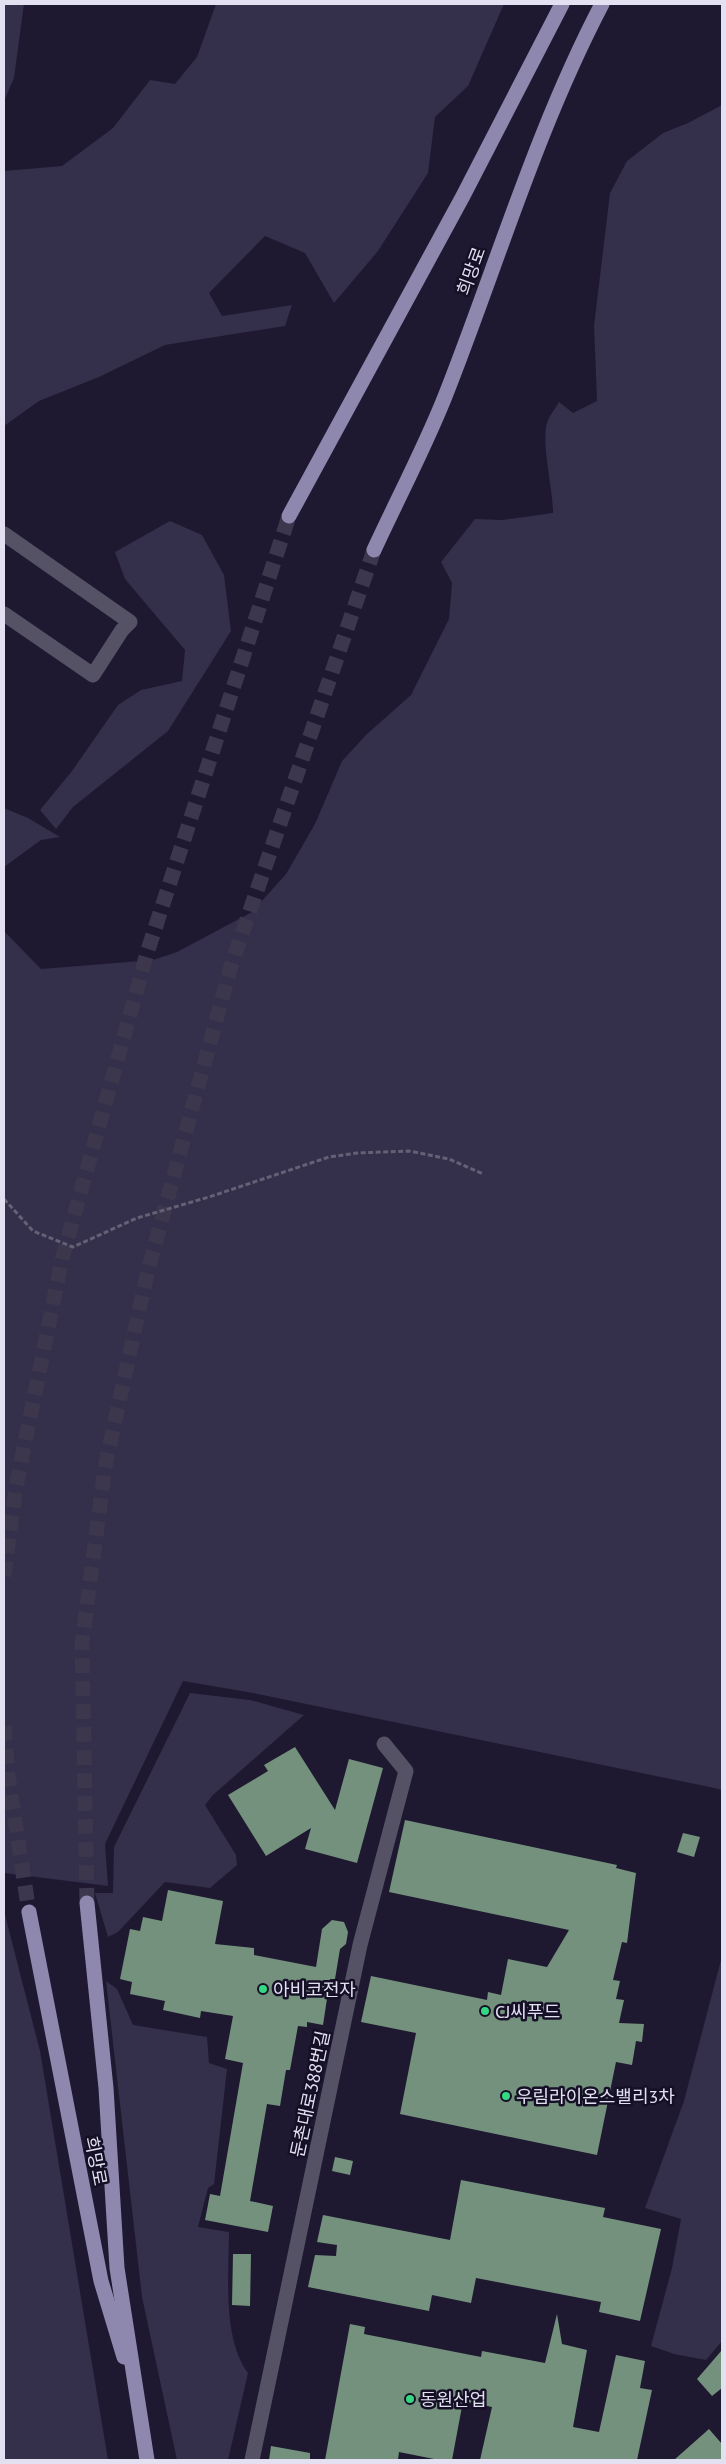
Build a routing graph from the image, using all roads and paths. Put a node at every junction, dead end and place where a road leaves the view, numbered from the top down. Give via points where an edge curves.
1 (562, 4) edge
2 (602, 4) edge
3 (289, 516) tunnel mouth
4 (4, 534) edge
5 (374, 550) tunnel mouth
6 (4, 614) edge
7 (483, 1174) dead end
8 (4, 1199) edge
9 (384, 1744) dead end
10 (87, 1903) tunnel mouth
11 (29, 1912) tunnel mouth
12 (141, 2413) junction
13 (147, 2460) edge
14 (252, 2460) edge

1 - 3 main road via 463,196
2 - 5 main road, 희망로 via 574,60 492,265 443,400
4 - 6 lane via 130,622 93,675
7 - 8 path via 449,1159 408,1151 328,1157 137,1218 73,1247 33,1231
9 - 14 lane, 둔촌대로388번길 via 406,1771 360,1945
10 - 12 main road, 희망로 via 106,2088 117,2268
11 - 12 main road, 희망로 via 100,2281
12 - 13 main road, 희망로

